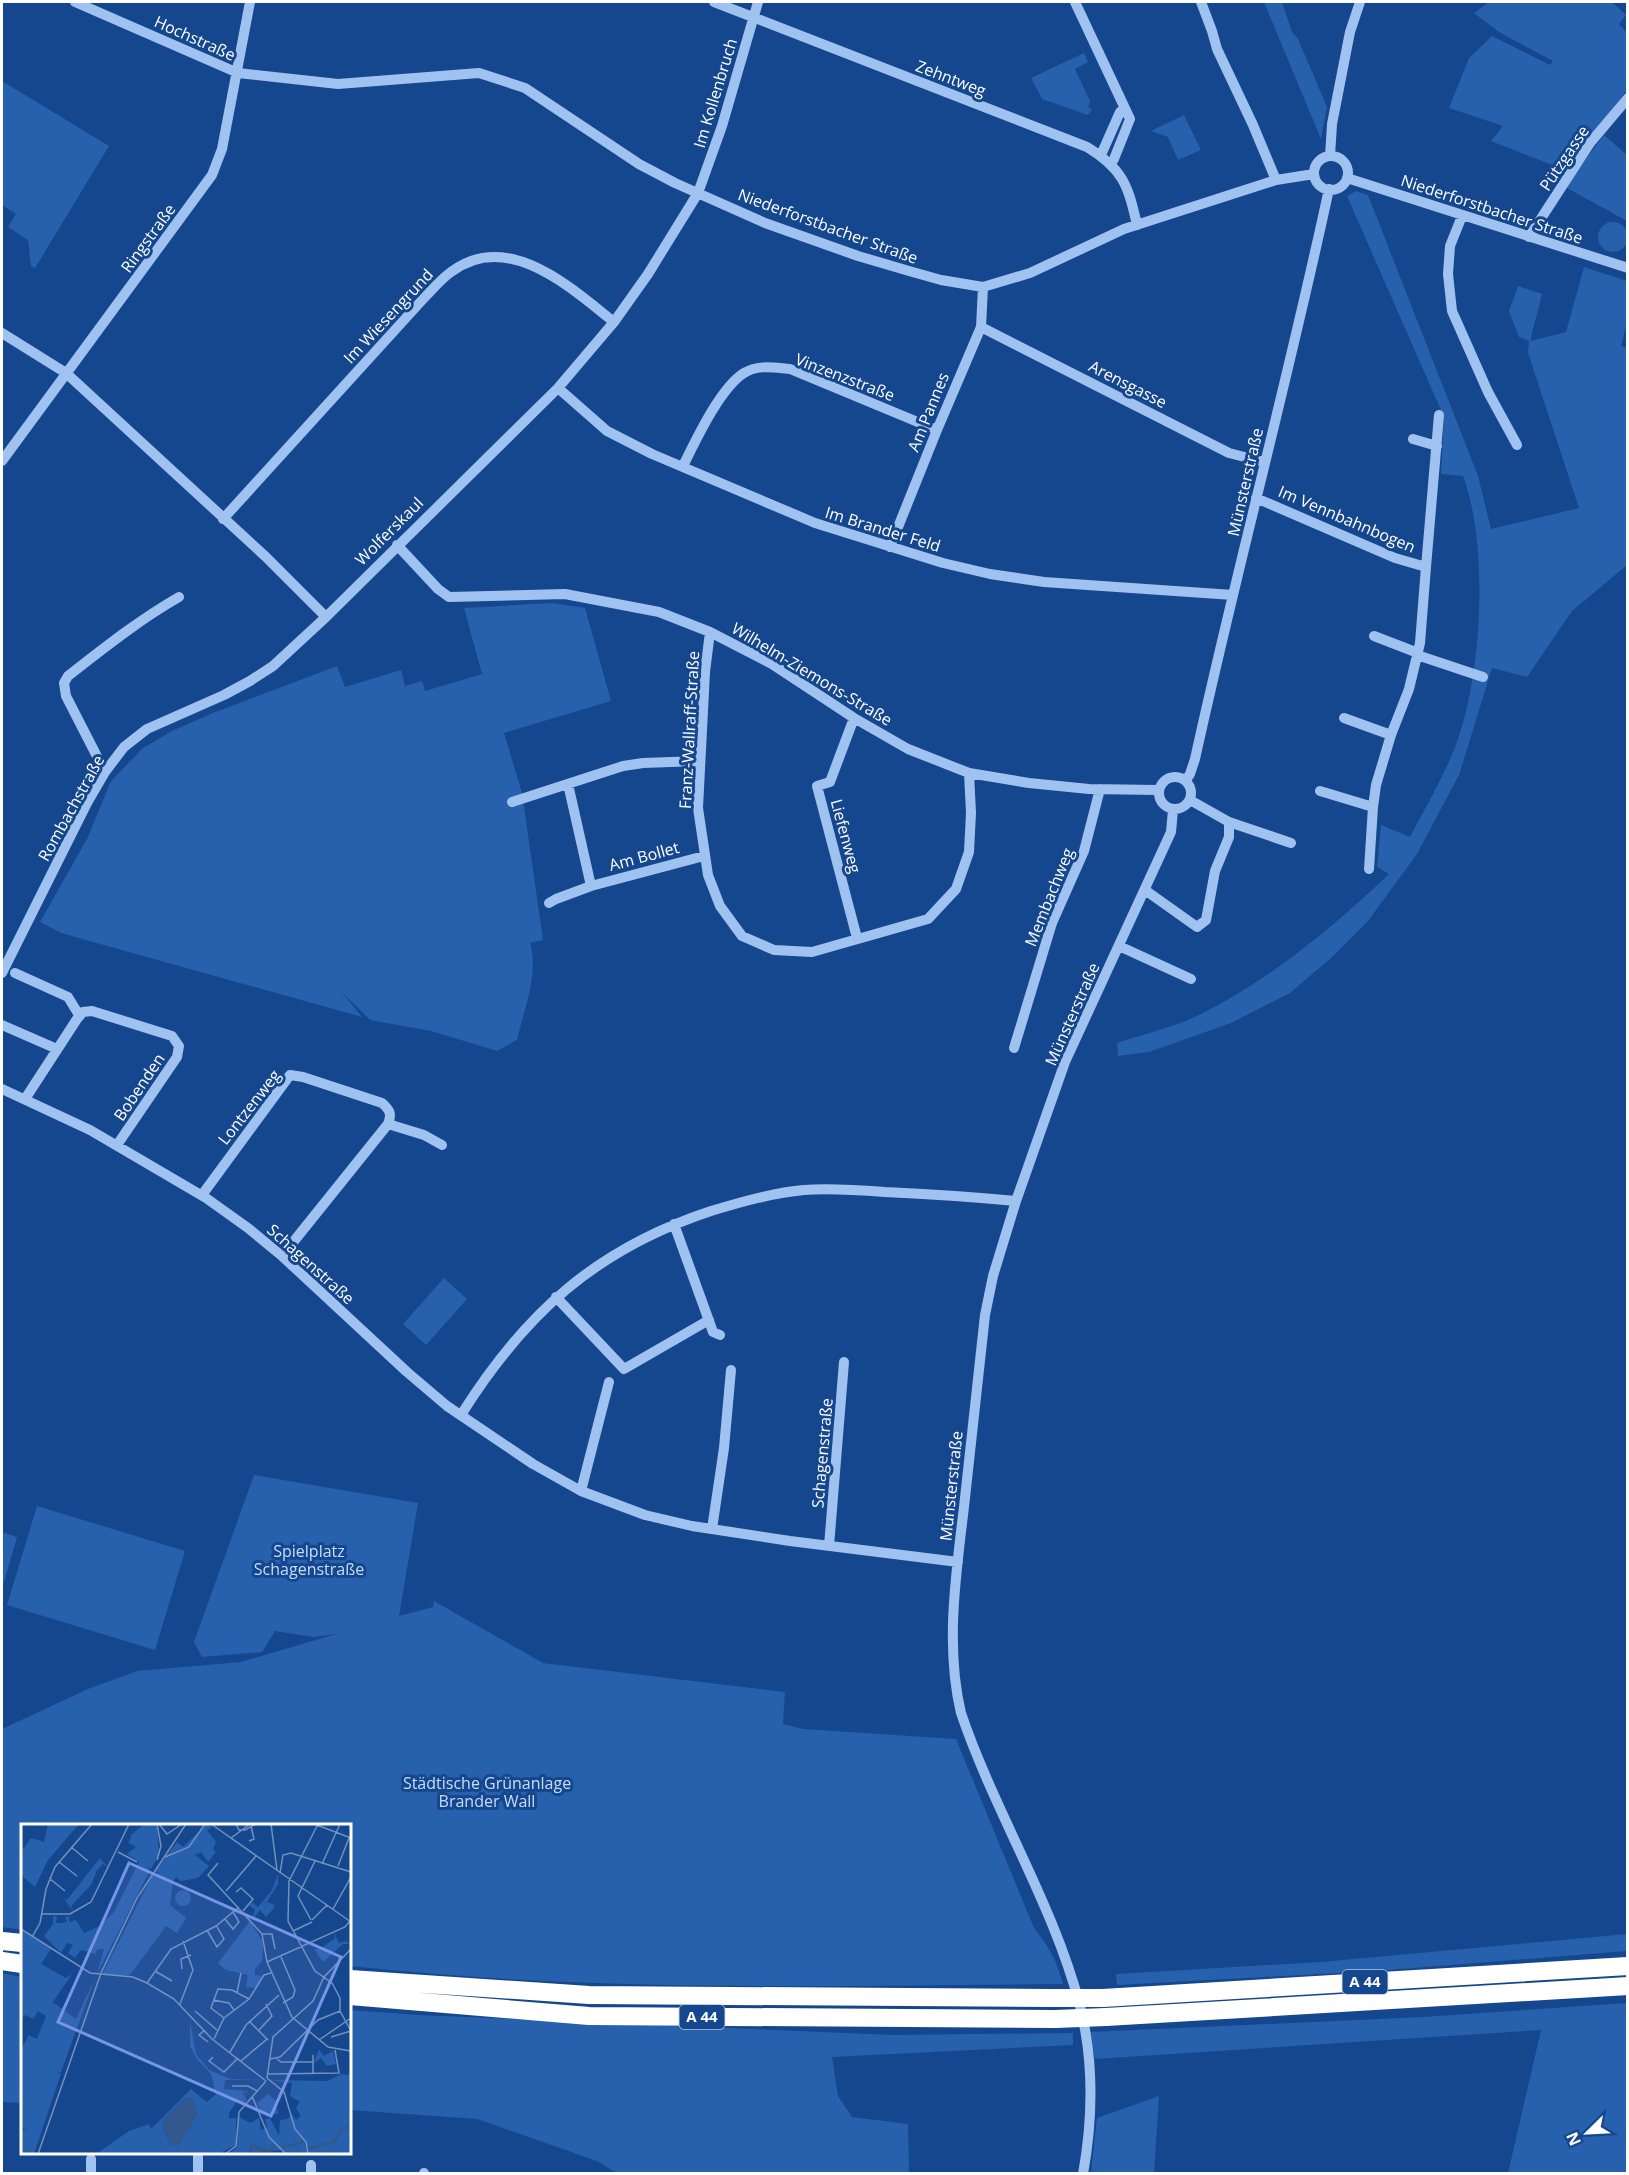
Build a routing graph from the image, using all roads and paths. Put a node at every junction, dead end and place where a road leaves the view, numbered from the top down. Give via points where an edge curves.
1 (75, 2) edge
2 (250, 2) edge
3 (714, 2) edge
4 (758, 2) edge
5 (1075, 2) edge
6 (1201, 2) edge
7 (1360, 2) edge
8 (754, 17) junction
9 (238, 73) junction
10 (1628, 98) edge
11 (1125, 109) junction
12 (1101, 155) junction
13 (1330, 156) junction
14 (1111, 163) junction
15 (1314, 174) junction
16 (1347, 178) junction
17 (1276, 180) junction
18 (1329, 189) junction
19 (698, 193) junction
20 (1462, 216) junction
21 (1137, 225) junction
22 (1529, 237) junction
23 (1628, 268) edge
24 (983, 287) junction
25 (614, 322) junction
26 (981, 327) junction
27 (2, 333) edge
28 (66, 373) junction
29 (558, 388) junction
30 (1439, 415) dead end
31 (937, 430) junction
32 (1413, 439) dead end
33 (1517, 445) dead end
34 (1437, 446) junction
35 (2, 461) edge
36 (1264, 462) junction
37 (683, 466) junction
38 (1256, 498) junction
39 (223, 519) junction
40 (398, 545) junction
41 (890, 547) junction
42 (1426, 567) junction
43 (1233, 595) junction
44 (179, 597) dead end
45 (326, 617) junction
46 (711, 632) junction
47 (1374, 636) dead end
48 (1418, 654) junction
49 (1483, 677) dead end
50 (854, 718) junction
51 (1344, 718) dead end
52 (1391, 735) junction
53 (699, 761) junction
54 (105, 772) junction
55 (969, 773) junction
56 (1186, 780) junction
57 (568, 784) junction
58 (1100, 789) junction
59 (1158, 790) junction
60 (1320, 791) dead end
61 (1190, 800) junction
62 (513, 802) dead end
63 (1373, 807) junction
64 (1173, 810) junction
65 (1229, 822) junction
66 (1291, 843) dead end
67 (704, 856) junction
68 (1369, 869) dead end
69 (591, 886) junction
70 (1144, 891) junction
71 (549, 903) dead end
72 (858, 938) junction
73 (1119, 946) junction
74 (2, 973) edge
75 (15, 973) dead end
76 (1191, 979) dead end
77 (79, 1015) junction
78 (2, 1025) edge
79 (1014, 1048) dead end
80 (57, 1049) junction
81 (2, 1089) edge
82 (25, 1099) junction
83 (388, 1124) junction
84 (117, 1145) junction
85 (442, 1145) dead end
86 (202, 1195) junction
87 (1016, 1201) junction
88 (674, 1224) junction
89 (282, 1256) junction
90 (556, 1297) junction
91 (709, 1320) junction
92 (720, 1335) dead end
93 (844, 1362) dead end
94 (731, 1370) dead end
95 (609, 1382) dead end
96 (461, 1415) junction
97 (581, 1491) junction
98 (712, 1529) junction
99 (829, 1546) junction
100 (958, 1562) junction
101 (2, 1941) edge
102 (21, 1943) edge
103 (2, 1962) edge
104 (21, 1964) edge
105 (1628, 1966) edge
106 (351, 1978) edge
107 (1628, 1986) edge
108 (351, 1996) edge
109 (198, 2154) edge
110 (91, 2158) dead end
111 (91, 2174) edge
112 (198, 2174) edge
113 (1083, 2174) edge

1 - 9 street, Hochstraße
2 - 9 street, Ringstraße
3 - 8 street, Zehntweg
4 - 8 street, Im Kollenbruch
5 - 11 street
6 - 17 street via 1217,49
7 - 13 street via 1350,32 1332,124
8 - 12 street, Zehntweg
8 - 19 street, Im Kollenbruch
9 - 19 street, Niederforstbacher Straße via 338,84 479,74 525,88 639,164
9 - 28 street, Ringstraße via 222,149 212,174
10 - 22 street, Pützgasse via 1590,143
11 - 12 street via 1120,112
11 - 14 street via 1130,119
12 - 14 street, Zehntweg
13 - 15 street via 1318,162
13 - 16 street via 1345,164
14 - 21 street, Zehntweg via 1126,186
15 - 17 street, Niederforstbacher Straße
15 - 18 street via 1319,184
16 - 18 street via 1340,187
16 - 20 street, Niederforstbacher Straße
17 - 21 street, Niederforstbacher Straße
18 - 36 street, Münsterstraße
19 - 24 street, Niederforstbacher Straße via 765,223 858,256 941,280
19 - 25 street, Wolferskaul
20 - 22 street, Niederforstbacher Straße
20 - 33 street via 1450,246 1452,311
21 - 24 street, Niederforstbacher Straße via 1030,273
22 - 23 street, Niederforstbacher Straße
24 - 26 street, Am Pannes
25 - 29 street, Wolferskaul
25 - 39 street, Im Wiesengrund via 560,280 527,263 498,256 475,260 451,271
26 - 31 street, Am Pannes
26 - 36 street, Arensgasse via 1229,453
27 - 28 street
28 - 35 street, Ringstraße
28 - 39 street
29 - 37 street, Im Brander Feld via 607,431
29 - 40 street, Wolferskaul
30 - 34 street, Im Vennbahnbogen
31 - 37 street, Vinzenzstraße via 790,369 764,367 745,372 724,394
31 - 41 street, Am Pannes
32 - 34 street
34 - 42 street, Im Vennbahnbogen
36 - 38 street, Münsterstraße
37 - 41 street, Im Brander Feld via 815,523
38 - 42 street, Im Vennbahnbogen via 1395,558
38 - 43 street, Münsterstraße
39 - 45 street
40 - 45 street, Wolferskaul
40 - 46 street, Wilhelm-Ziemons-Straße via 449,597 565,594 659,612
41 - 43 street, Im Brander Feld via 990,574 1044,582
42 - 48 street, Im Vennbahnbogen
43 - 56 street, Münsterstraße via 1195,759
44 - 54 street via 120,635 64,683 66,696
45 - 54 street, Rombachstraße via 273,666 250,681 141,733
46 - 50 street, Wilhelm-Ziemons-Straße via 772,664
46 - 53 street, Franz-Wallraff-Straße
47 - 48 street
48 - 49 street
48 - 52 street, Im Vennbahnbogen
50 - 55 street, Wilhelm-Ziemons-Straße via 908,749
50 - 72 street, Liefenweg via 830,782 817,786
51 - 52 street
52 - 63 street, Im Vennbahnbogen
53 - 57 street via 643,763
53 - 67 street, Franz-Wallraff-Straße via 698,808
54 - 74 street, Rombachstraße
55 - 58 street, Wilhelm-Ziemons-Straße
55 - 72 street, Franz-Wallraff-Straße via 969,852 956,889 928,920
56 - 59 street via 1168,778
56 - 61 street
57 - 62 street
57 - 69 street, Am Bollet
58 - 59 street, Wilhelm-Ziemons-Straße
58 - 79 street, Membachweg via 1084,851 1052,923
59 - 64 street via 1161,802
60 - 63 street
61 - 64 street via 1184,808
61 - 65 street
63 - 68 street, Im Vennbahnbogen
64 - 70 street, Münsterstraße via 1171,832
65 - 66 street
65 - 70 street via 1204,922 1197,927
67 - 69 street, Am Bollet
67 - 72 street, Franz-Wallraff-Straße via 720,906 742,936 774,950 812,952
69 - 71 street, Am Bollet
70 - 73 street, Münsterstraße
73 - 76 street
73 - 87 street, Münsterstraße via 1065,1062
75 - 77 street via 68,998
77 - 80 street
77 - 84 street, Bobenden via 92,1011 167,1034 179,1046 177,1057
78 - 80 street
80 - 82 street
81 - 82 street, Schagenstraße
82 - 84 street, Schagenstraße
83 - 85 street
83 - 86 street, Lontzenweg via 389,1109 382,1103 290,1075
83 - 89 street
84 - 86 street, Schagenstraße
86 - 89 street, Schagenstraße
87 - 88 street via 801,1190 741,1202
87 - 100 street, Münsterstraße via 985,1315
88 - 90 street via 615,1254
88 - 91 street
89 - 96 street, Schagenstraße via 407,1372
90 - 91 street via 624,1369
90 - 96 street via 493,1365
91 - 92 street via 713,1332
93 - 99 street, Schagenstraße
94 - 98 street
95 - 97 street
96 - 97 street, Schagenstraße
97 - 98 street, Schagenstraße via 649,1516
98 - 99 street, Schagenstraße
99 - 100 street, Schagenstraße
100 - 113 street, Münsterstraße via 954,1649 961,1713 1055,1931 1085,2031 1091,2101
101 - 102 highway
103 - 104 highway
105 - 106 highway, A 44, bridge via 1103,1998 589,1995
107 - 108 highway, A 44, bridge via 1055,2019 589,2016
109 - 112 street
110 - 111 street

